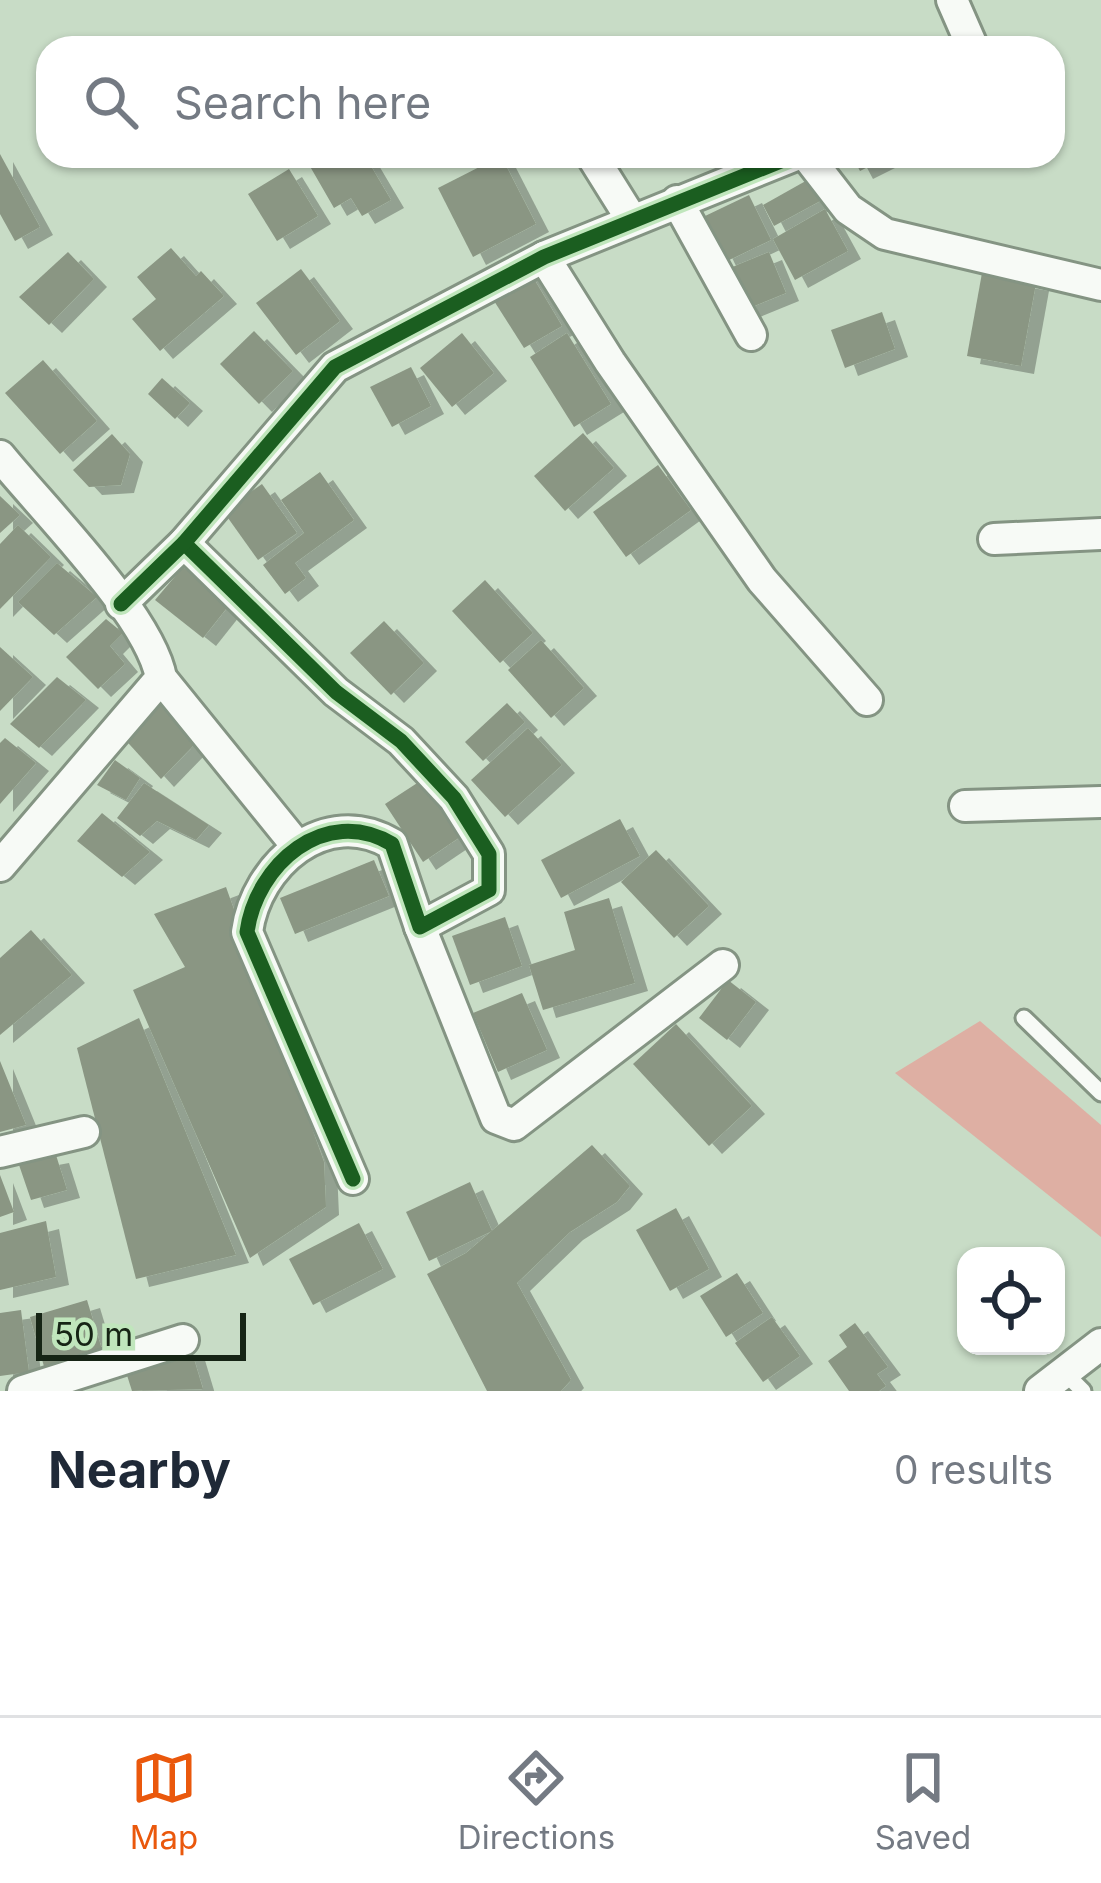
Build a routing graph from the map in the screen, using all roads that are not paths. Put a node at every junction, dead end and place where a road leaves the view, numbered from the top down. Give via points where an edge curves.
1 (952, 0) edge
2 (968, 36) edge
3 (600, 168) edge
4 (762, 168) edge
5 (816, 168) edge
6 (677, 201) junction
7 (632, 220) junction
8 (544, 257) junction
9 (1101, 285) edge
10 (752, 334) dead end
11 (0, 456) edge
12 (1101, 534) edge
13 (994, 539) dead end
14 (184, 543) junction
15 (122, 604) junction
16 (161, 678) junction
17 (867, 700) dead end
18 (1101, 802) edge
19 (965, 806) dead end
20 (297, 846) junction
21 (0, 866) edge
22 (420, 927) junction
23 (723, 965) dead end
24 (1024, 1018) dead end
25 (1101, 1093) edge
26 (84, 1132) dead end
27 (0, 1152) edge
28 (353, 1179) dead end
29 (183, 1340) dead end
30 (1101, 1344) edge
31 (1063, 1386) edge
32 (23, 1391) edge

1 - 2 street
3 - 7 street
4 - 6 street
5 - 9 street via 848,209 885,234
6 - 7 street
6 - 10 street
7 - 8 street
8 - 14 street via 335,368
8 - 17 street via 762,580
11 - 15 street
12 - 13 street
14 - 15 street
14 - 22 street via 336,692 401,741 454,798 489,854 489,890
15 - 16 street via 157,653
16 - 20 street
16 - 21 street
18 - 19 street
20 - 22 street via 313,836 373,832 392,844
20 - 28 street via 251,898 247,932
22 - 23 street via 496,1118 514,1125
24 - 25 lane
26 - 27 street
29 - 32 street
30 - 31 street

